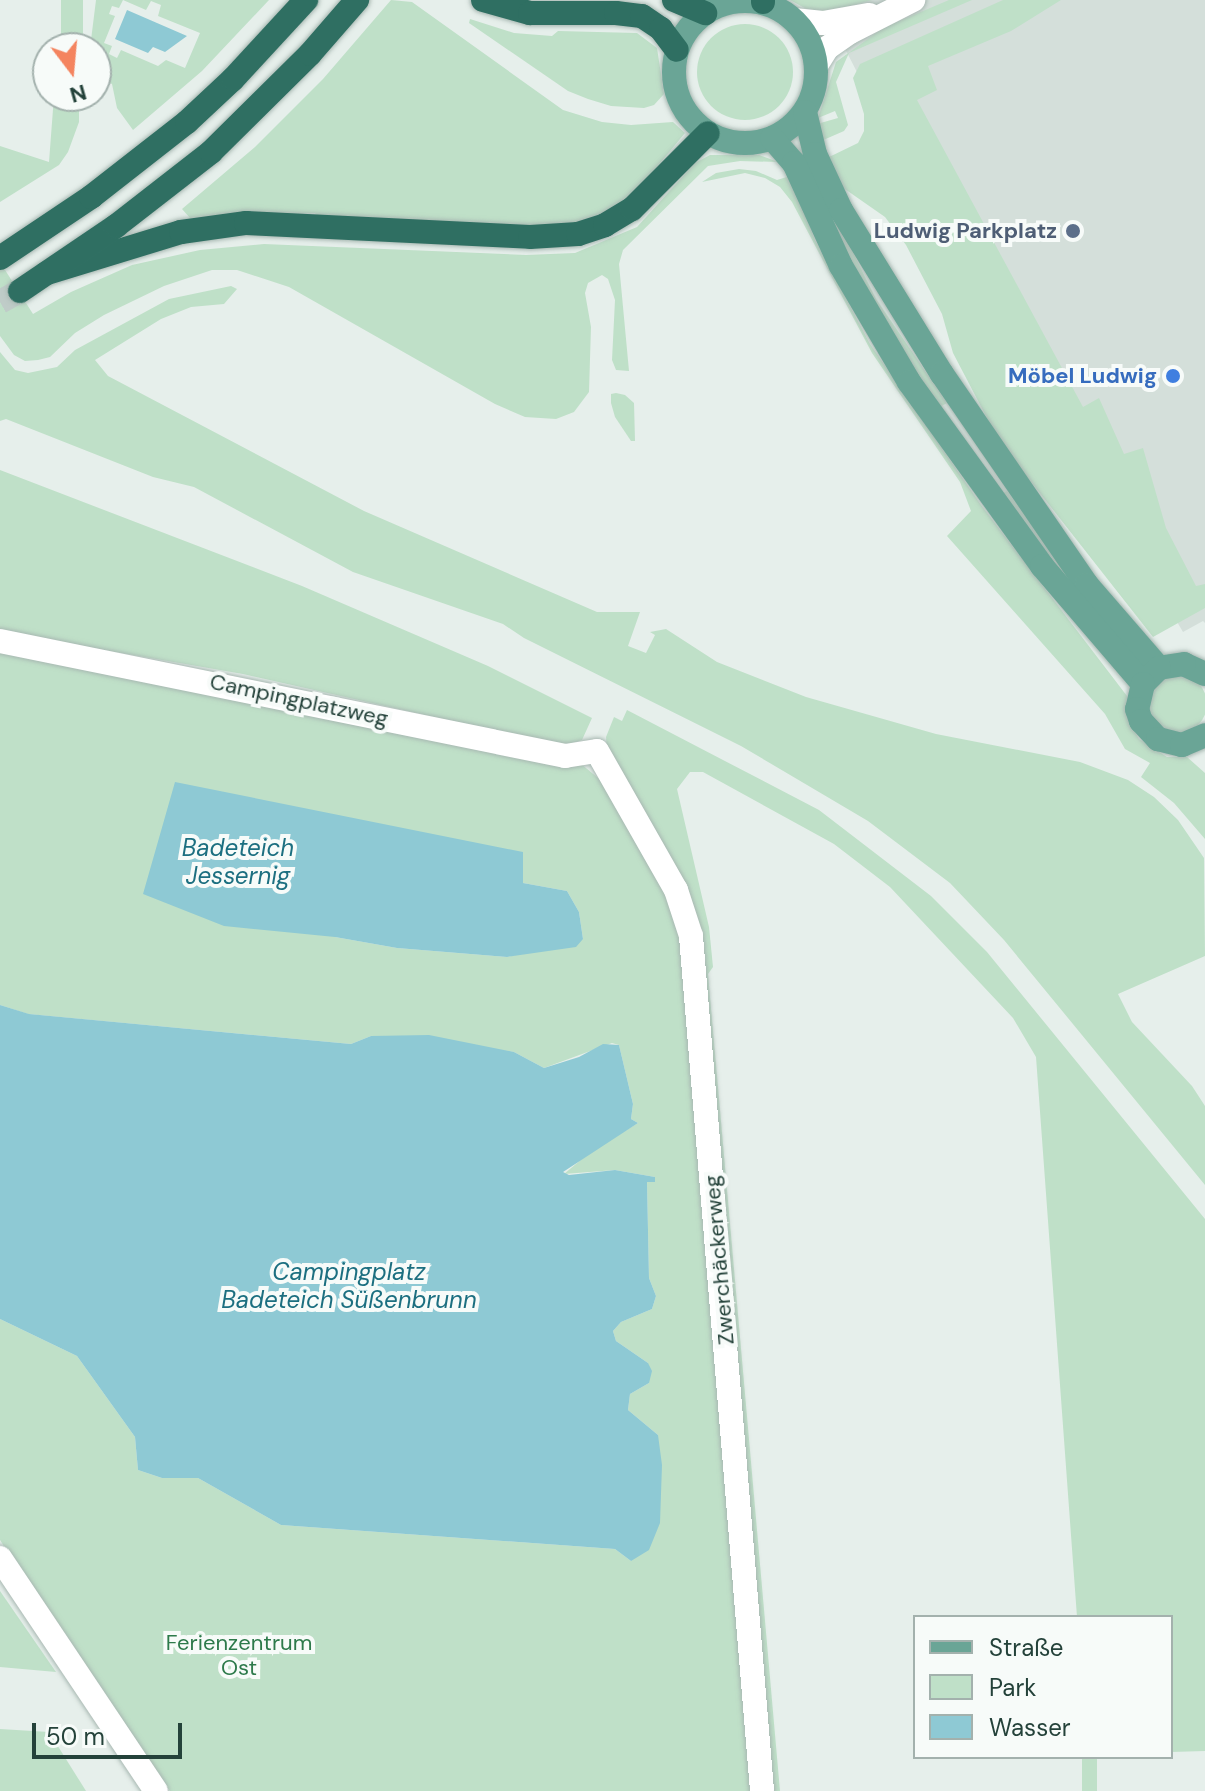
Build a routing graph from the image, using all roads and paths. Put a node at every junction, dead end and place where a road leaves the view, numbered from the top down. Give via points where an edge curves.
1 (306, 0) edge
2 (357, 0) edge
3 (483, 0) edge
4 (674, 0) edge
5 (913, 0) edge
6 (763, 1) edge
7 (883, 12) junction
8 (705, 13) junction
9 (794, 20) junction
10 (677, 50) junction
11 (817, 64) junction
12 (805, 112) junction
13 (708, 133) junction
14 (772, 138) junction
15 (0, 258) edge
16 (47, 273) junction
17 (20, 291) tunnel mouth
18 (0, 641) edge
19 (1205, 674) edge
20 (1151, 676) junction
21 (1202, 742) edge
22 (597, 751) joint
23 (0, 1558) edge
24 (156, 1791) edge
25 (762, 1791) edge

1 - 15 highway via 187,122 91,197
2 - 16 highway via 211,152
3 - 10 highway via 530,13 642,16
4 - 8 highway
5 - 7 street
6 - 8 main road via 723,3
6 - 9 main road
7 - 9 street via 823,23
7 - 11 street via 827,48
8 - 10 main road
9 - 11 main road via 811,43
10 - 13 main road via 680,102
11 - 12 main road via 815,89
12 - 14 main road
12 - 20 main road via 815,154 841,210 942,374
13 - 14 main road via 739,142
13 - 16 highway via 632,209 578,234 530,237 246,223 171,234
14 - 20 main road via 794,163 841,266 909,382 1042,566
16 - 17 highway
18 - 22 street, Campingplatzweg via 565,756
19 - 20 main road via 1184,664
20 - 21 main road via 1137,709 1148,731 1170,744
22 - 25 street, Zwerchäckerweg via 676,890 691,936
23 - 24 street

